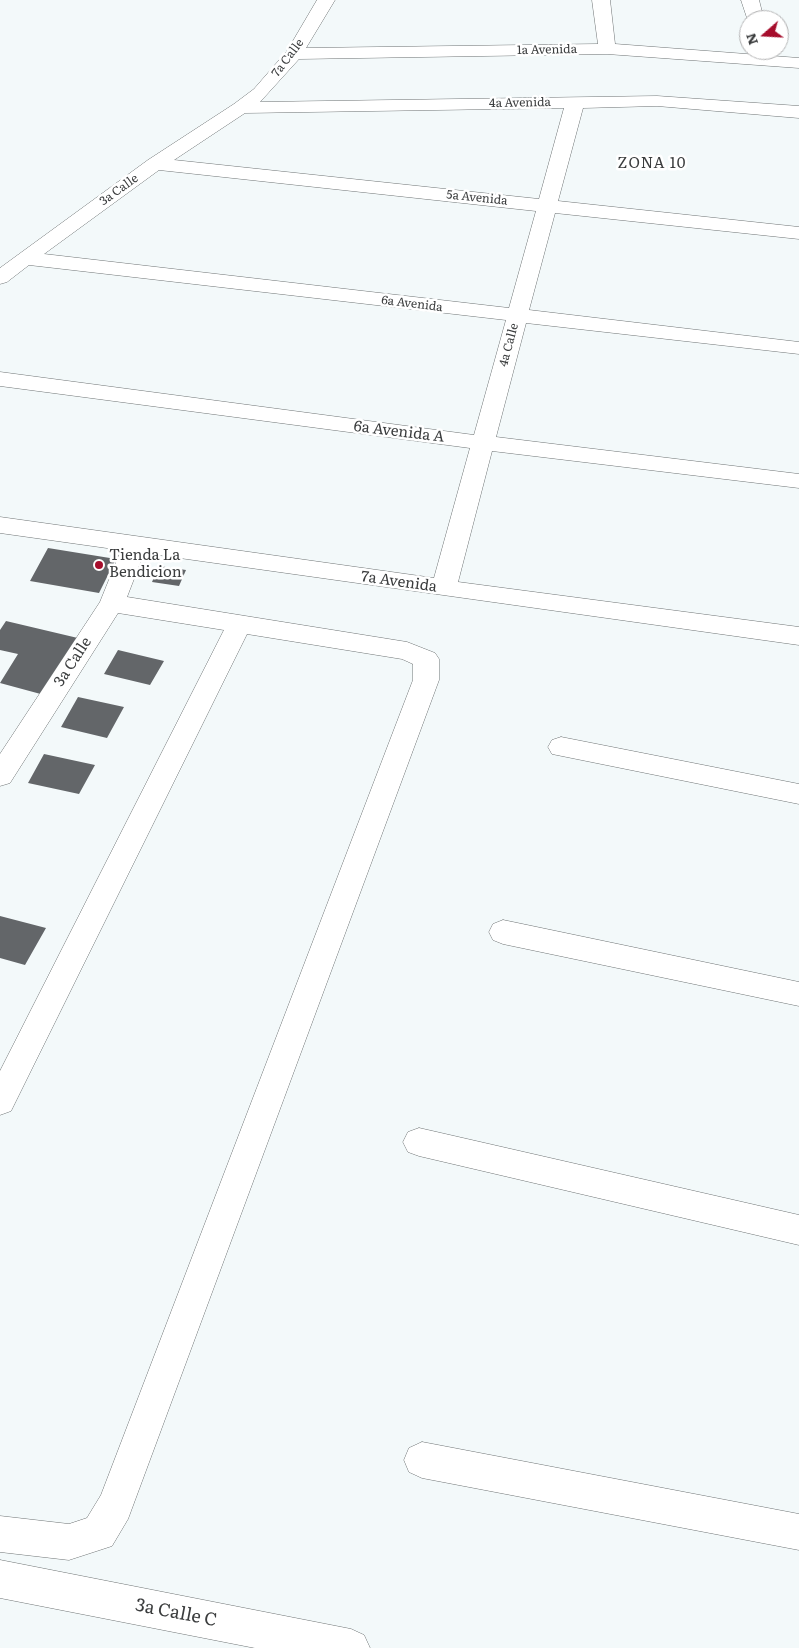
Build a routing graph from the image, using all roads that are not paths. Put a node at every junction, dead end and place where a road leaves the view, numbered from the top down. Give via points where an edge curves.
1 (326, 0) edge
2 (601, 0) edge
3 (606, 49) junction
4 (294, 54) junction
5 (739, 54) edge
6 (786, 60) edge
7 (799, 63) edge
8 (574, 102) junction
9 (241, 108) junction
10 (799, 112) edge
11 (156, 164) junction
12 (547, 205) junction
13 (799, 233) edge
14 (25, 258) junction
15 (0, 278) edge
16 (517, 316) junction
17 (799, 348) edge
18 (0, 379) edge
19 (483, 443) junction
20 (799, 482) edge
21 (0, 525) edge
22 (136, 543) junction
23 (444, 588) junction
24 (112, 602) junction
25 (239, 624) junction
26 (799, 636) edge
27 (561, 747) dead end
28 (0, 776) edge
29 (799, 794) edge
30 (502, 932) dead end
31 (799, 994) edge
32 (0, 1102) edge
33 (419, 1142) dead end
34 (799, 1230) edge
35 (422, 1460) dead end
36 (799, 1532) edge
37 (0, 1534) edge
38 (0, 1579) edge
39 (351, 1648) edge

1 - 4 street, 7a Calle
2 - 3 street
3 - 4 street, 1a Avenida
3 - 5 street, 1a Avenida
4 - 9 street, 7a Calle via 260,93
6 - 7 street, 1a Avenida
8 - 9 street, 4a Avenida
8 - 10 street, 4a Avenida via 657,101
8 - 12 street, 4a Calle
9 - 11 street, 3a Calle
11 - 12 street, 5a Avenida
11 - 14 street, 3a Calle
12 - 13 street, 5a Avenida
12 - 16 street, 4a Calle
14 - 15 street, 3a Calle
14 - 16 street, 6a Avenida
16 - 17 street, 6a Avenida
16 - 19 street, 4a Calle
18 - 19 street, 6a Avenida A
19 - 20 street, 6a Avenida A
19 - 23 street, 4a Calle
21 - 22 street, 7a Avenida
22 - 23 street, 7a Avenida
22 - 24 street, 3a Calle
23 - 26 street, 7a Avenida
24 - 25 street
24 - 28 street, 3a Calle
25 - 32 street
25 - 37 street via 407,651 426,659 426,680 115,1506 99,1533 69,1542
27 - 29 street
30 - 31 street
33 - 34 street
35 - 36 street
38 - 39 street, 3a Calle C

